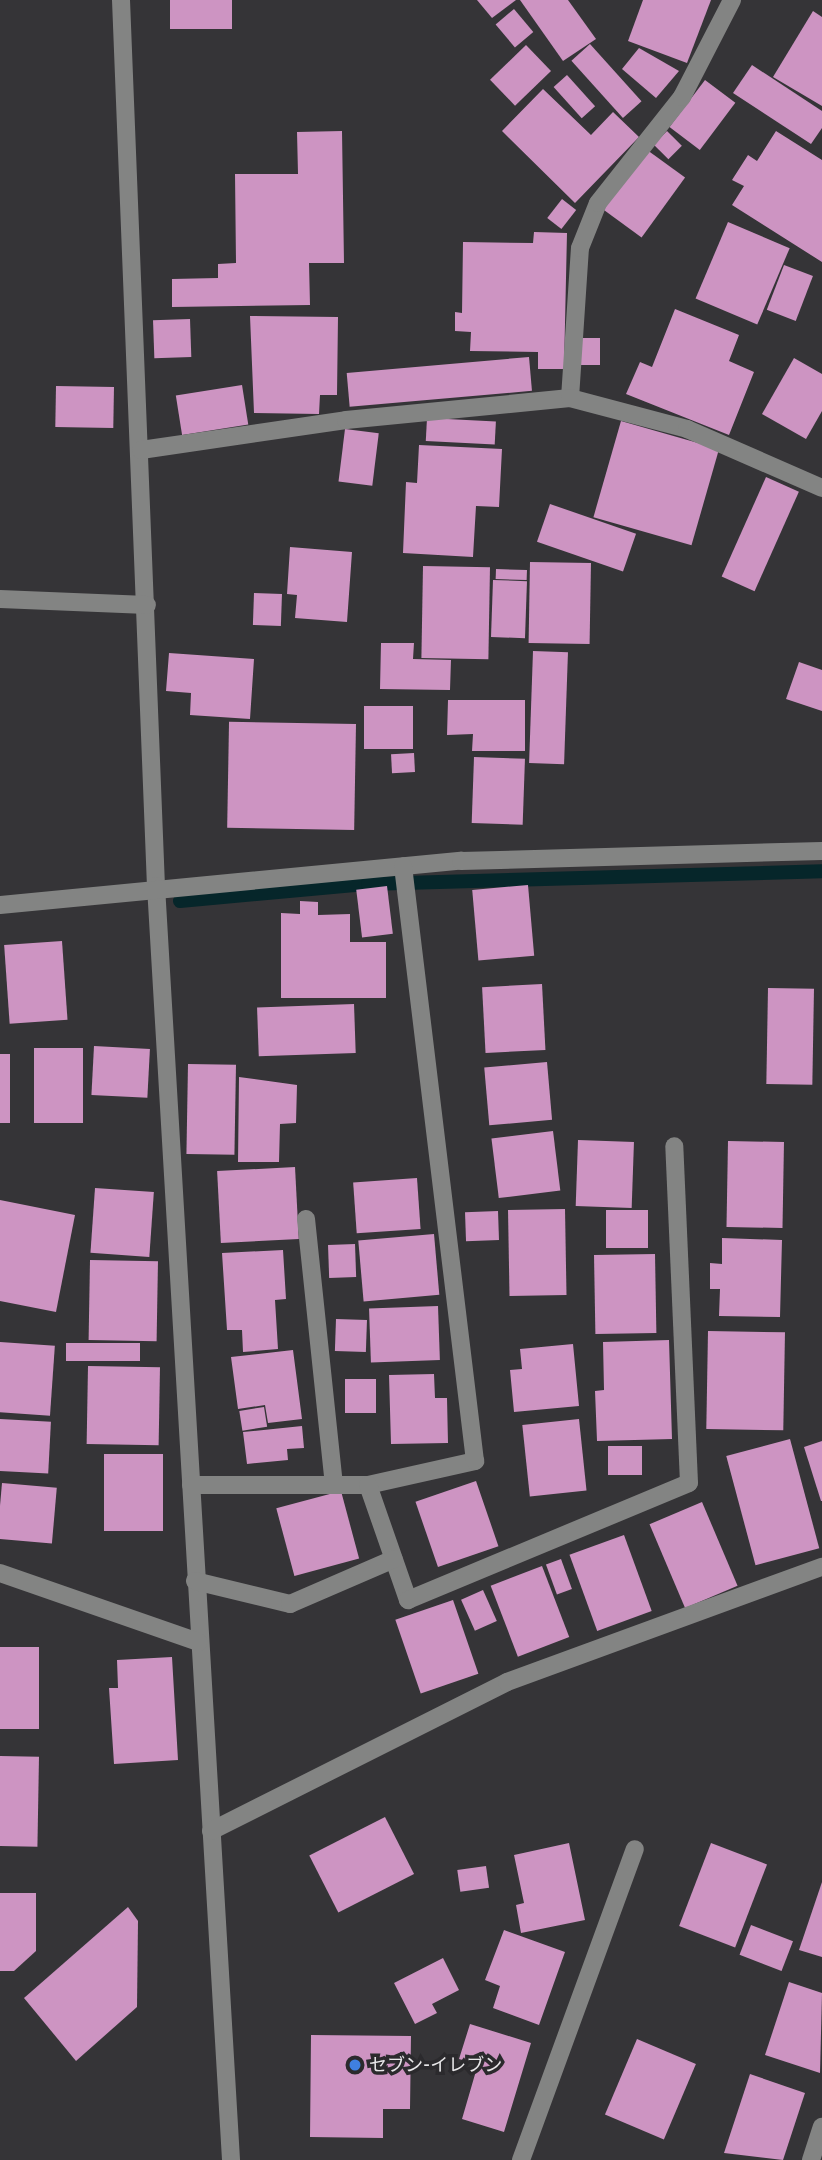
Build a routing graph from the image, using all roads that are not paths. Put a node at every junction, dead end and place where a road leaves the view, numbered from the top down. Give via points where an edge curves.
1 (121, 0) edge
2 (732, 0) edge
3 (570, 398) junction
4 (141, 450) junction
5 (822, 488) edge
6 (0, 599) edge
7 (147, 605) junction
8 (822, 851) edge
9 (404, 877) junction
10 (156, 886) junction
11 (0, 905) edge
12 (674, 1146) dead end
13 (306, 1219) dead end
14 (191, 1485) junction
15 (334, 1485) junction
16 (368, 1485) junction
17 (394, 1559) junction
18 (822, 1567) edge
19 (0, 1573) edge
20 (195, 1581) junction
21 (198, 1642) junction
22 (211, 1831) junction
23 (635, 1849) dead end
24 (822, 2127) edge
25 (231, 2160) edge
26 (521, 2160) edge
27 (811, 2160) edge

1 - 4 street
2 - 3 street via 682,97 598,203 580,248
3 - 4 street via 398,413
3 - 5 street via 687,429
4 - 7 street
6 - 7 street
7 - 10 street
8 - 9 street
9 - 10 street
9 - 16 street via 475,1461
10 - 11 street
10 - 14 street
12 - 17 street via 689,1483 408,1601
13 - 15 street
14 - 15 street
14 - 20 street
15 - 16 street
16 - 17 street
17 - 20 street via 290,1604
18 - 22 street via 483,1693
19 - 21 street
20 - 21 street
21 - 22 street
22 - 25 street
23 - 26 street
24 - 27 street

